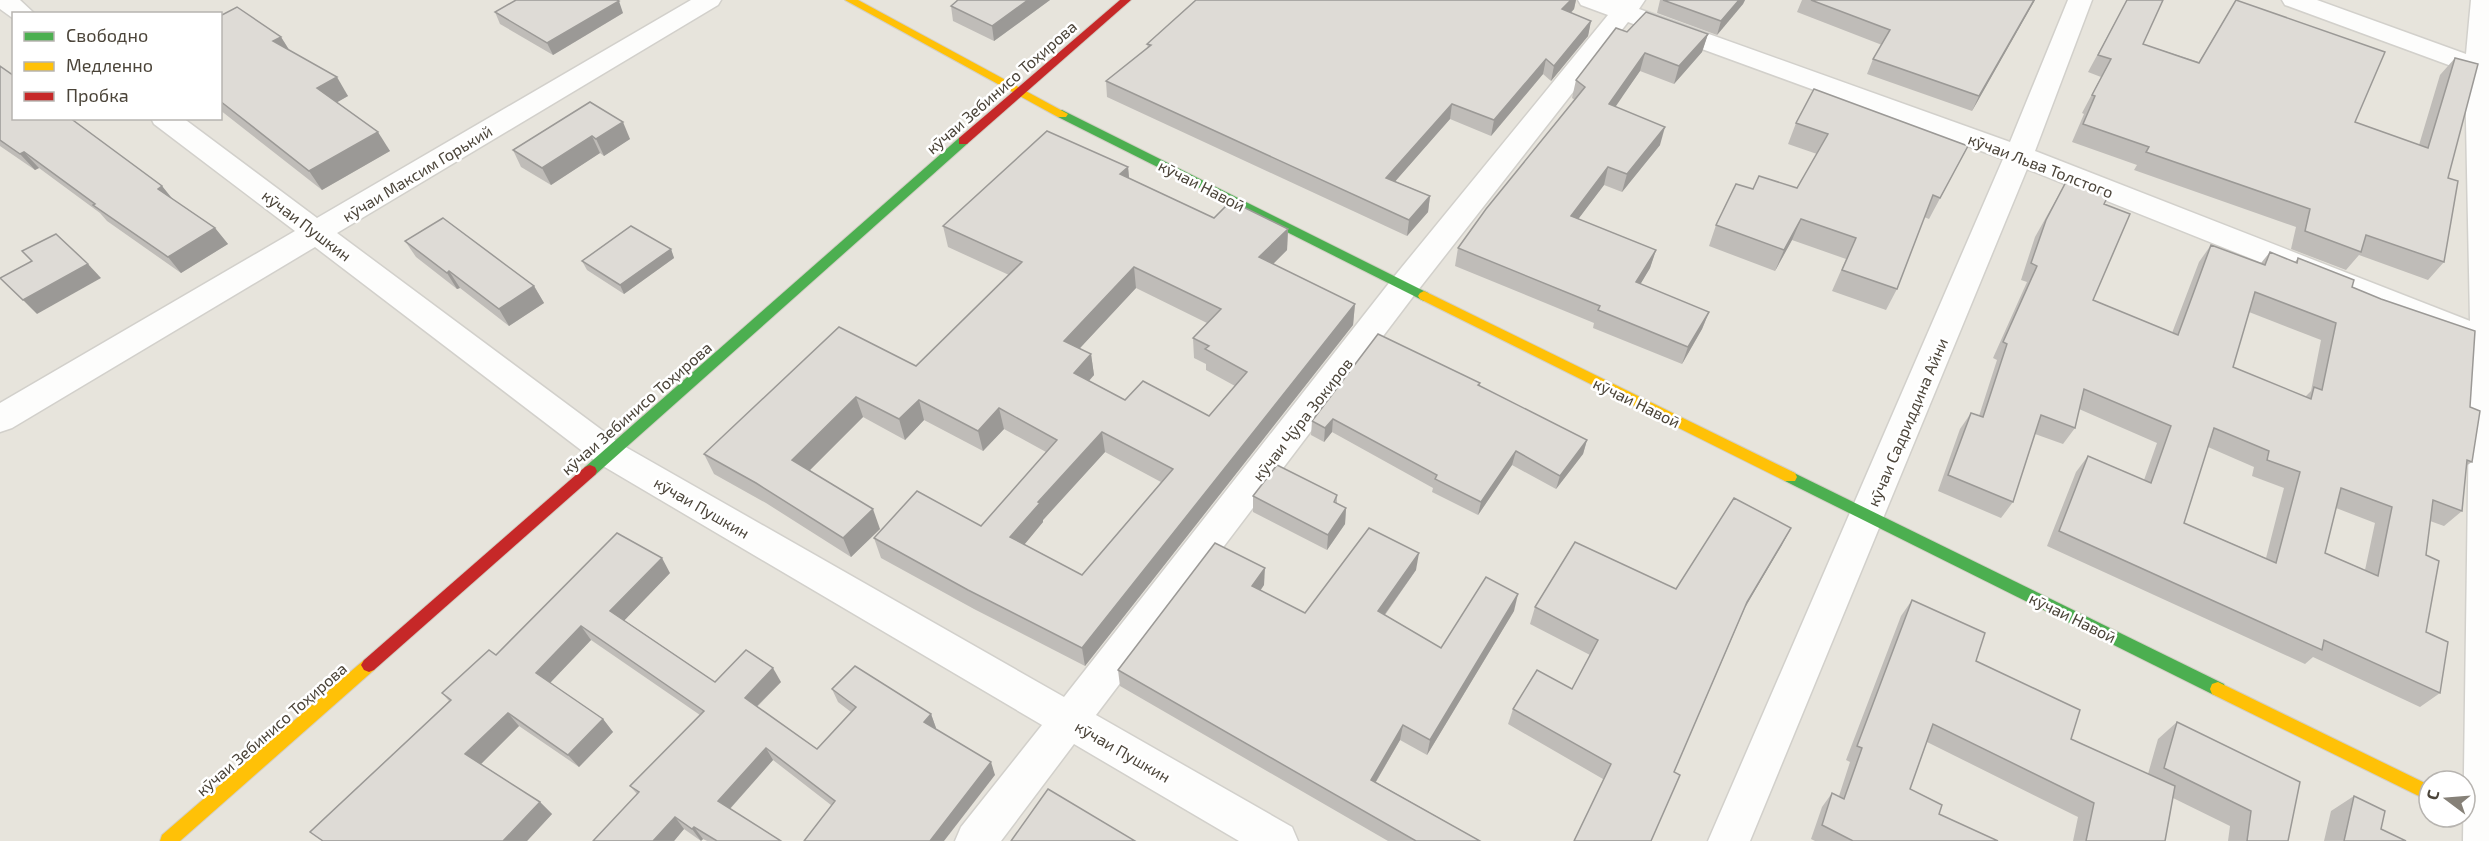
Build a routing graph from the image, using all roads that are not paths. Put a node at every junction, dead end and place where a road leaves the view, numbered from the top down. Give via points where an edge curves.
1 (4, 0) edge
2 (709, 0) edge
3 (850, 0) edge
4 (1126, 0) edge
5 (1590, 0) edge
6 (2080, 0) edge
7 (2294, 0) edge
8 (2483, 0) edge
9 (1628, 6) edge
10 (20, 12) edge
11 (2483, 70) edge
12 (1018, 92) junction
13 (167, 120) edge
14 (2019, 155) junction
15 (317, 232) junction
16 (1404, 286) junction
17 (2488, 340) edge
18 (0, 419) edge
19 (610, 454) junction
20 (1868, 515) junction
21 (1070, 721) junction
22 (2417, 787) edge
23 (2480, 824) edge
24 (168, 841) edge
25 (976, 841) edge
26 (1277, 841) edge
27 (1729, 841) edge

1 - 10 street
2 - 15 street, кӯчаи Максим Горький
3 - 12 street, кӯчаи Навоӣ
4 - 12 street, кӯчаи Зебинисо Тоҳирова
5 - 9 street, кӯчаи Льва Толстого
6 - 14 street, кӯчаи Садриддина Айни
7 - 11 street
8 - 11 street
9 - 14 street, кӯчаи Льва Толстого
9 - 16 street, кӯчаи Ҷӯра Зокиров
11 - 17 street
12 - 16 street, кӯчаи Навоӣ
12 - 19 street, кӯчаи Зебинисо Тоҳирова
13 - 15 street, кӯчаи Пушкин
14 - 17 street, кӯчаи Льва Толстого
14 - 20 street, кӯчаи Садриддина Айни
15 - 18 street, кӯчаи Максим Горький
15 - 19 street, кӯчаи Пушкин
16 - 20 street, кӯчаи Навоӣ
16 - 21 street, кӯчаи Ҷӯра Зокиров
17 - 23 street
19 - 21 street, кӯчаи Пушкин
19 - 24 street, кӯчаи Зебинисо Тоҳирова
20 - 22 street, кӯчаи Навоӣ
20 - 27 street, кӯчаи Садриддина Айни
21 - 25 street, кӯчаи Ҷӯра Зокиров
21 - 26 street, кӯчаи Пушкин

